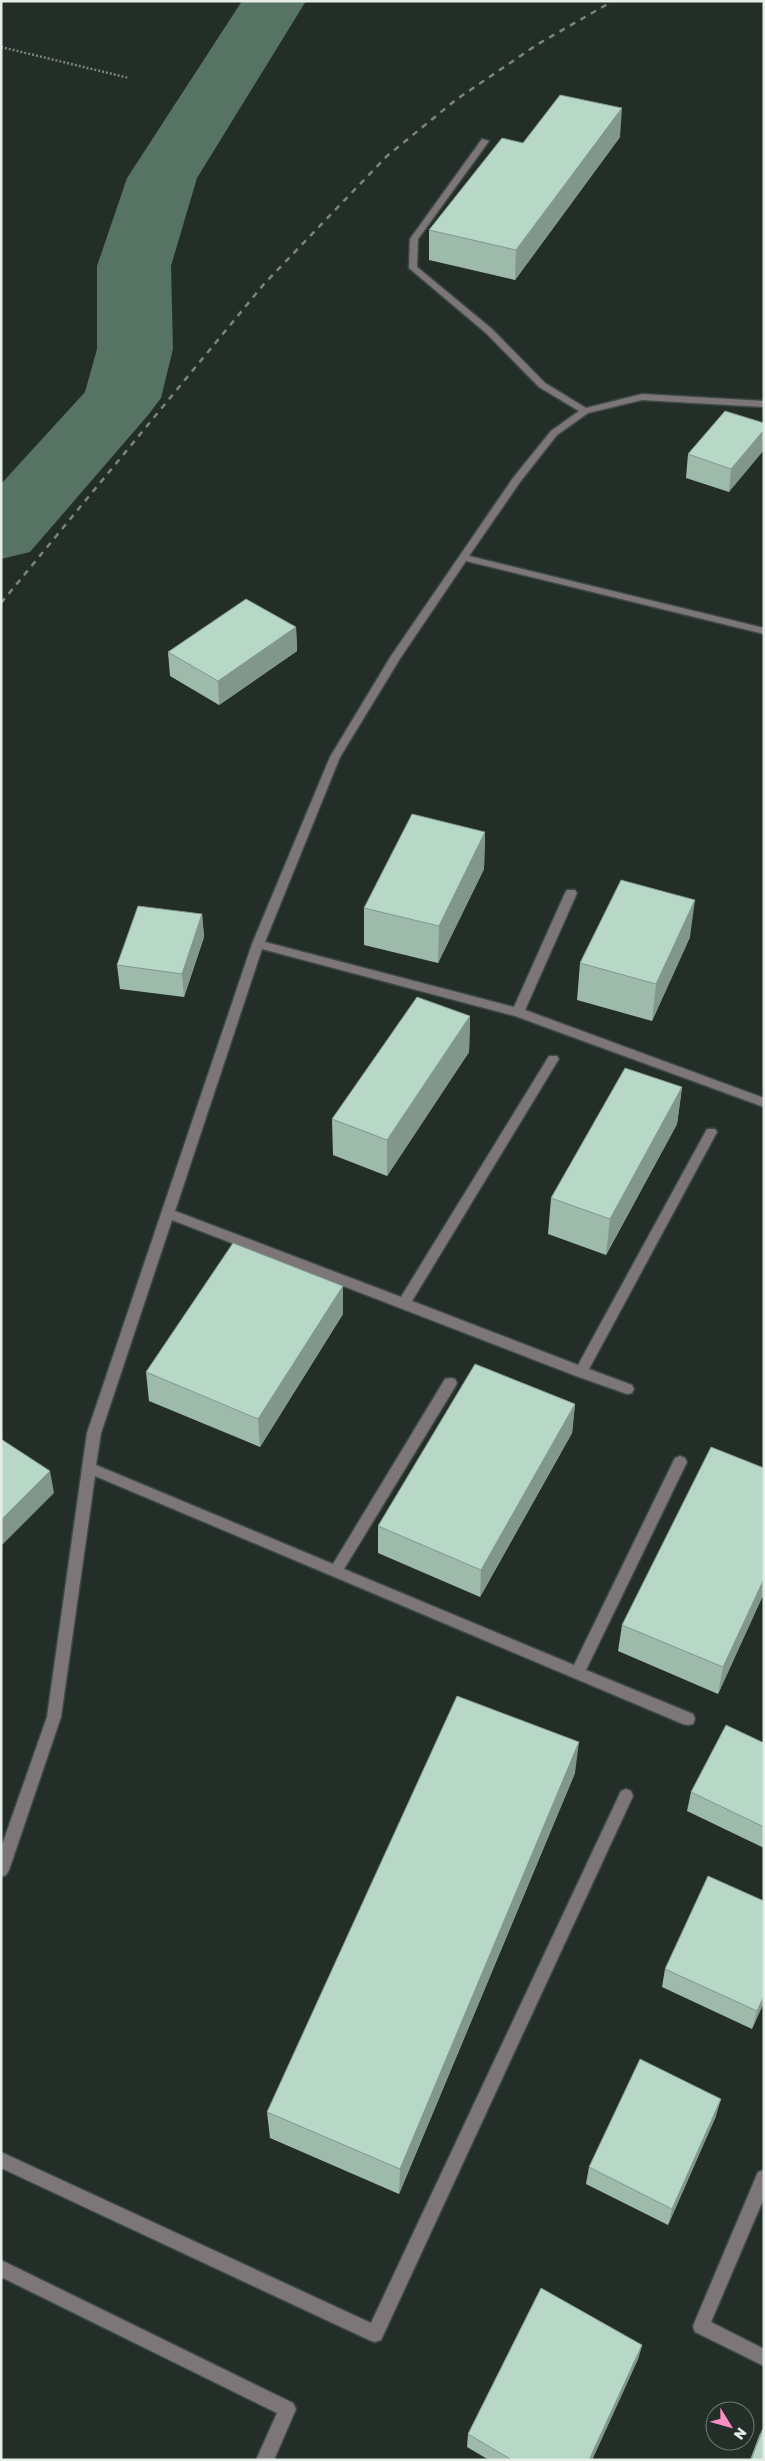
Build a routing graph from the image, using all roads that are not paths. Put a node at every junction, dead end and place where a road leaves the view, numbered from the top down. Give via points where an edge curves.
1 (485, 142) dead end
2 (764, 404) edge
3 (584, 411) junction
4 (463, 557) junction
5 (764, 631) edge
6 (571, 893) dead end
7 (258, 944) junction
8 (518, 1012) junction
9 (553, 1059) dead end
10 (764, 1103) edge
11 (711, 1132) dead end
12 (168, 1213) junction
13 (404, 1304) junction
14 (582, 1372) junction
15 (450, 1383) dead end
16 (627, 1390) dead end
17 (680, 1462) dead end
18 (89, 1468) junction
19 (335, 1572) junction
20 (578, 1672) junction
21 (688, 1718) dead end
22 (626, 1796) dead end
23 (1, 1870) edge
24 (1, 2160) edge
25 (764, 2178) edge
26 (1, 2268) edge
27 (764, 2358) edge
28 (265, 2460) edge

1 - 3 street via 414,239 413,268 489,331 542,385
2 - 3 street via 642,397
3 - 4 street via 554,433 516,480
4 - 5 street
4 - 7 street via 396,656 336,757
6 - 8 street
7 - 8 street
7 - 12 street
8 - 10 street
9 - 13 street
11 - 14 street
12 - 13 street
12 - 18 street via 94,1433
13 - 14 street
14 - 16 street
15 - 19 street
17 - 20 street
18 - 19 street
18 - 23 street via 54,1717
19 - 20 street
20 - 21 street
22 - 24 street via 375,2334
25 - 27 street via 701,2326
26 - 28 street via 287,2410

